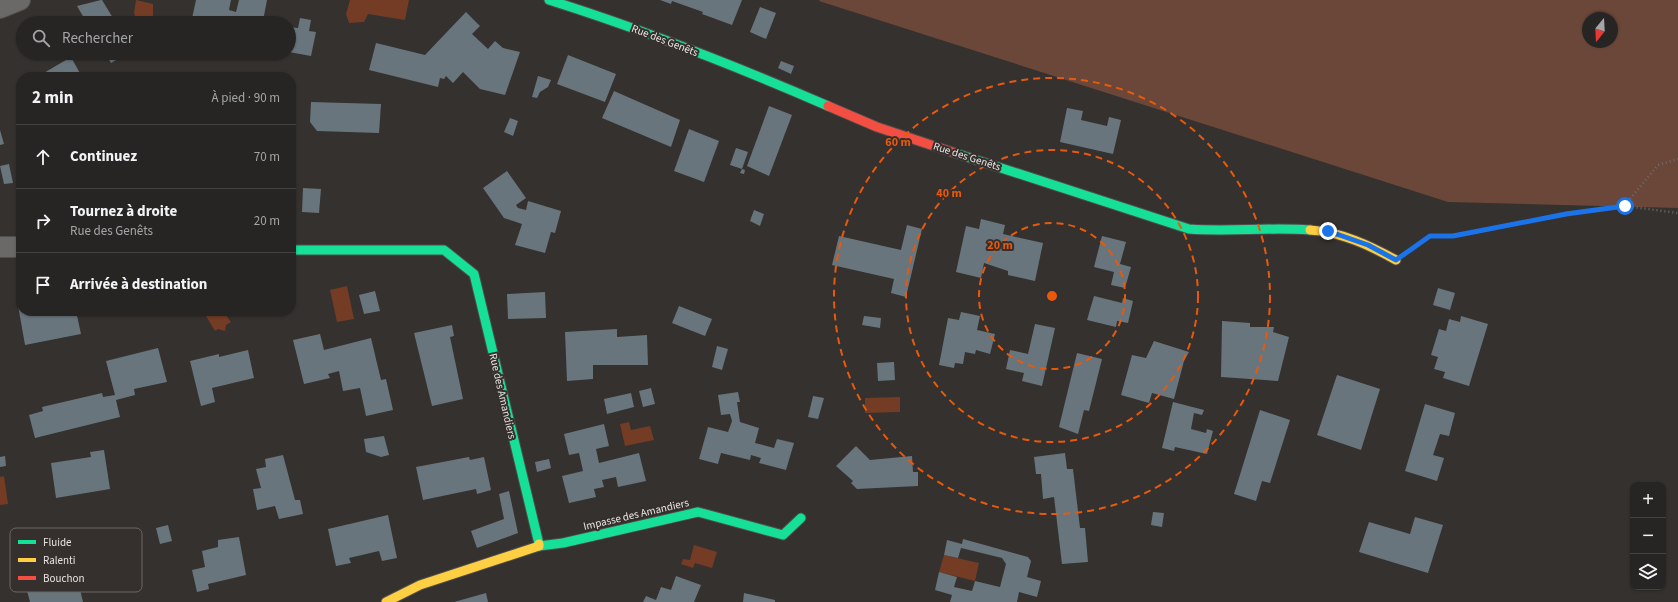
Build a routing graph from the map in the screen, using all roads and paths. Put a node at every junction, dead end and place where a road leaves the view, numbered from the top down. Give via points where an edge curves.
1 (20, 0) edge
2 (549, 0) edge
3 (0, 8) edge
4 (1678, 159) edge
5 (1625, 206) junction
6 (1678, 212) edge
7 (0, 247) edge
8 (16, 247) edge
9 (296, 250) edge
10 (1396, 260) joint
11 (801, 518) dead end
12 (539, 546) junction
13 (386, 602) edge

1 - 3 street
2 - 10 street, Rue des Genêts via 627,25 750,72 877,127 1189,229 1221,231 1283,228 1328,231 1368,245
4 - 5 path via 1658,165
5 - 6 path
5 - 10 path via 1566,214 1453,236 1430,236
7 - 8 street
9 - 12 street, Rue des Amandiers via 444,250 474,274
11 - 12 street, Impasse des Amandiers via 783,535 698,512 563,543
12 - 13 street via 420,585

